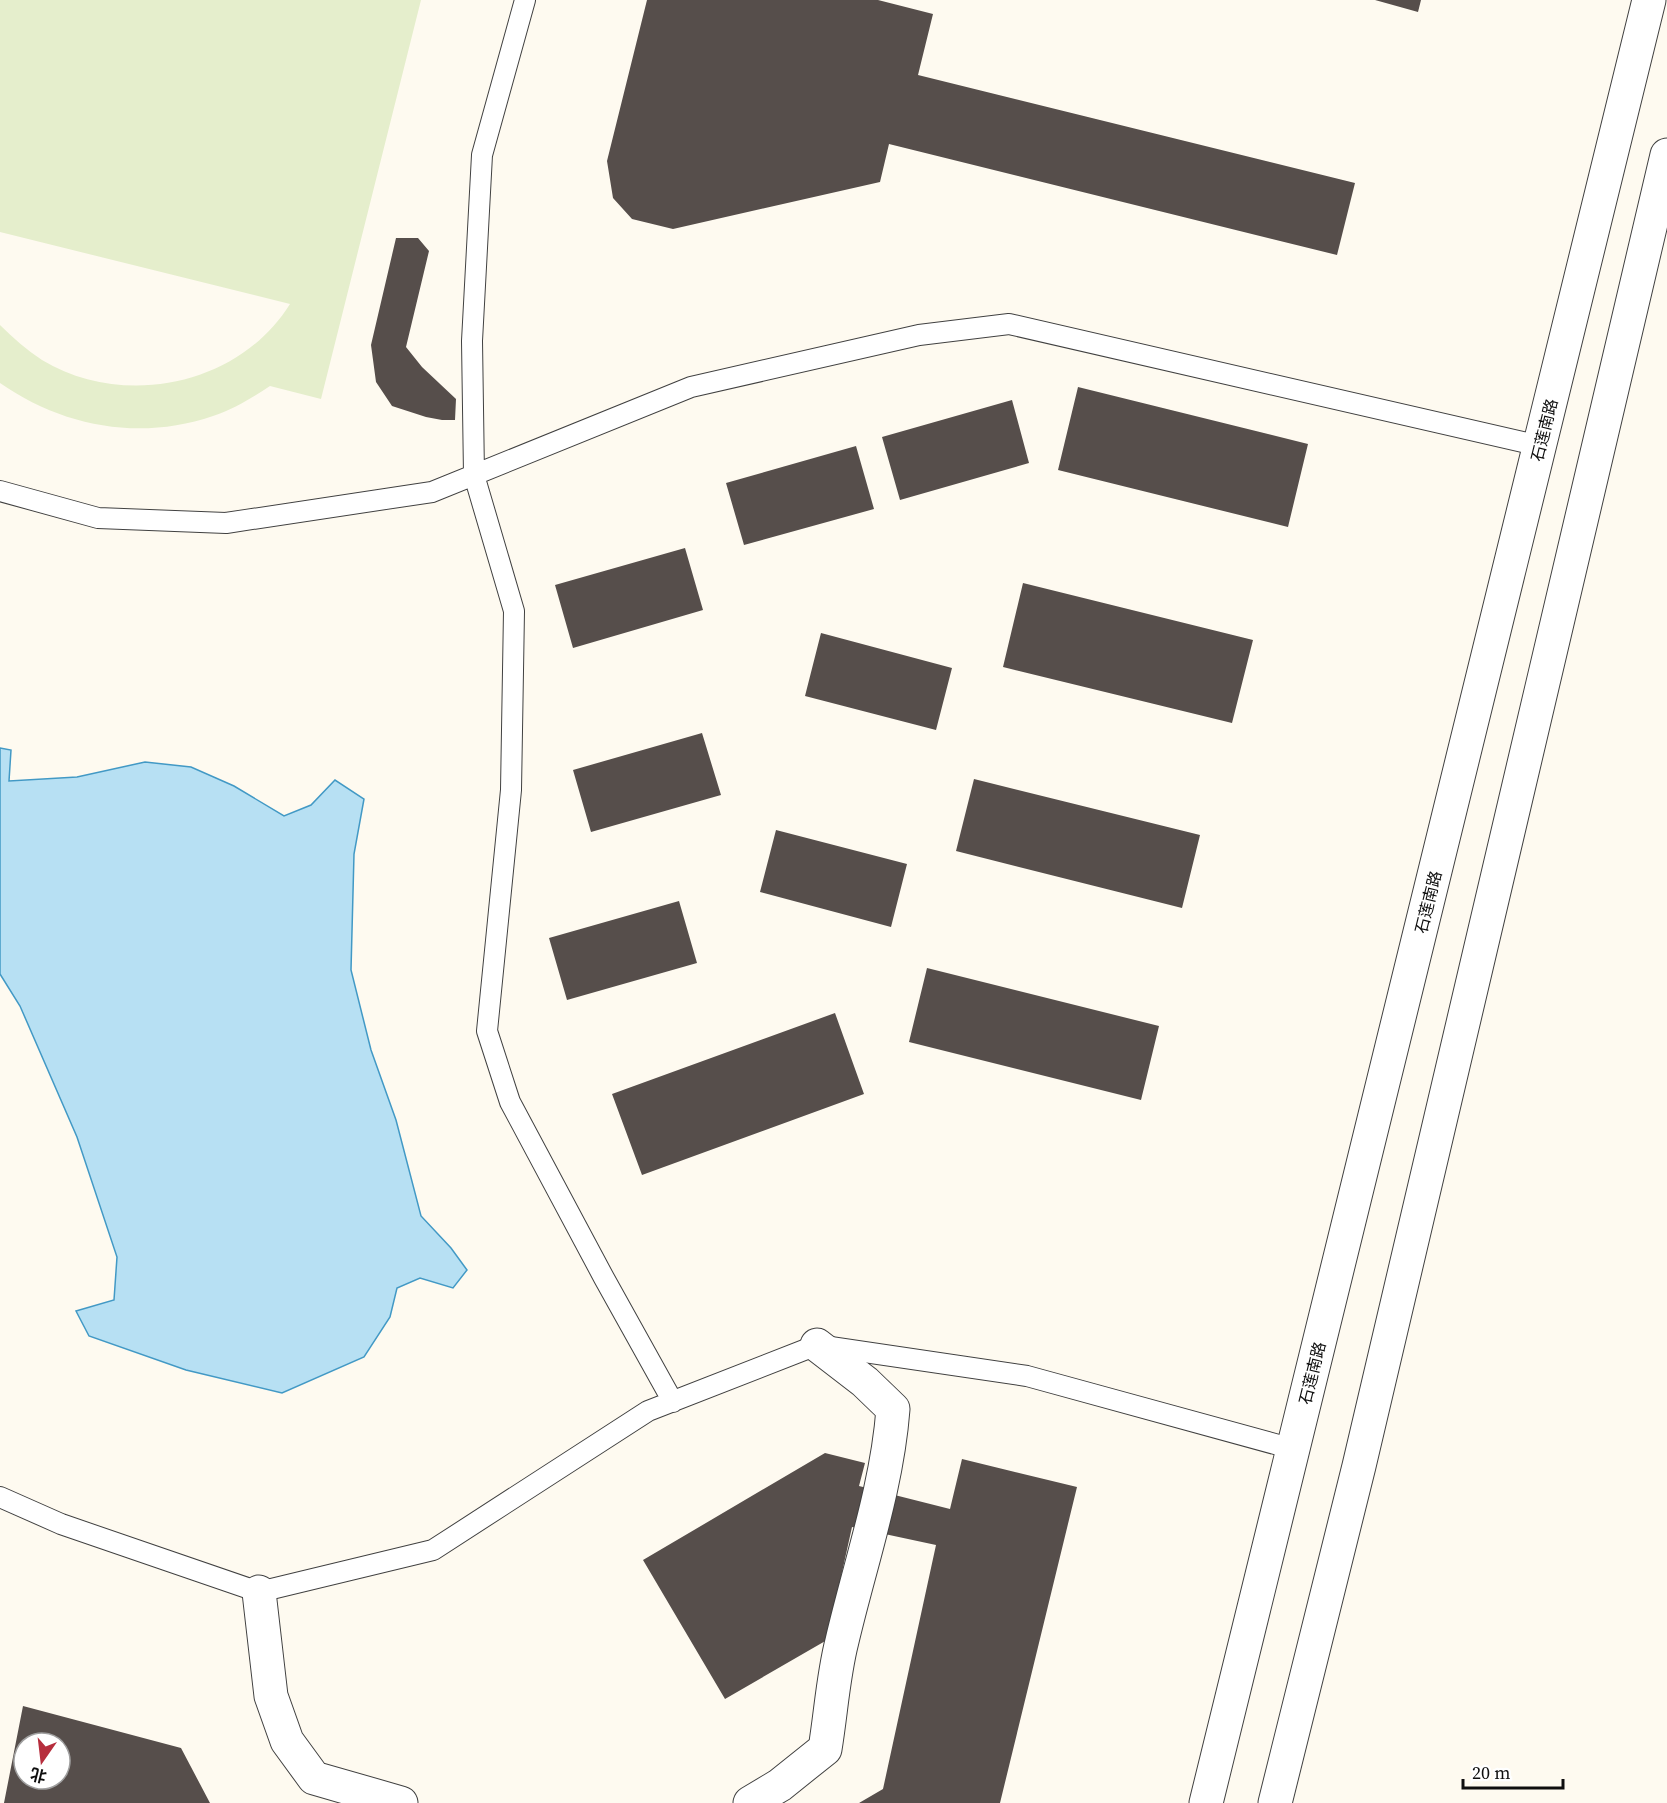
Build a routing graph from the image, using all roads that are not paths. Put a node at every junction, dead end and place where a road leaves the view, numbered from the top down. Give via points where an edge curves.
1 (525, 0) edge
2 (1649, 0) edge
3 (1667, 155) edge
4 (1540, 446) junction
5 (474, 475) junction
6 (0, 491) edge
7 (817, 1345) junction
8 (673, 1402) junction
9 (1293, 1449) junction
10 (0, 1497) edge
11 (259, 1592) junction
12 (401, 1803) edge
13 (750, 1803) edge
14 (1206, 1803) edge
15 (1275, 1803) edge

1 - 5 lane via 482,155 472,341
2 - 4 street, 石莲南路
3 - 15 street via 1362,1454
4 - 5 lane via 1009,324 919,335 691,387
4 - 9 street, 石莲南路
5 - 6 lane via 432,492 226,523 98,518
5 - 8 lane via 514,611 511,790 487,1031 510,1102
7 - 8 lane
7 - 9 lane via 1027,1376
7 - 13 street via 893,1409 890,1447 842,1641 825,1749
8 - 11 lane via 648,1411 433,1550
9 - 14 street, 石莲南路
10 - 11 lane via 61,1524
11 - 12 street via 271,1696 287,1741 314,1778

